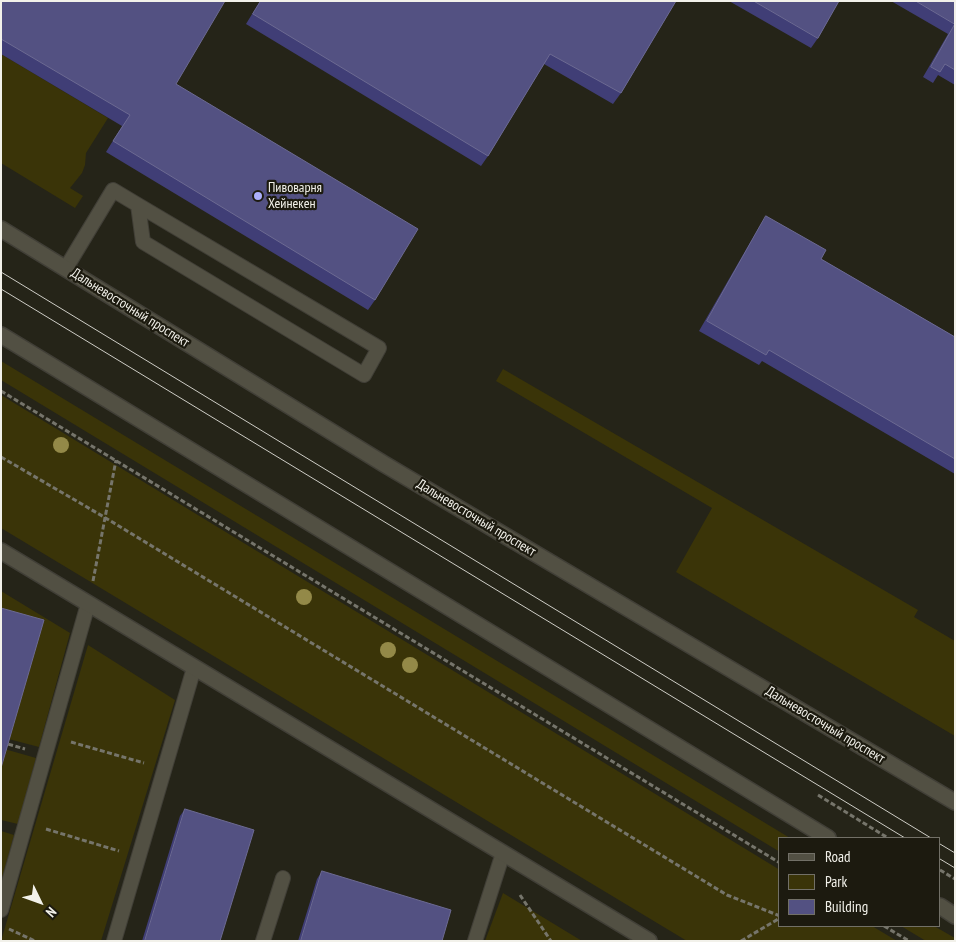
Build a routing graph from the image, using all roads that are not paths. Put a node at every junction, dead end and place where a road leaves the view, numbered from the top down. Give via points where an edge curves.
1 (138, 205) junction
2 (1, 229) edge
3 (66, 268) junction
4 (1, 335) edge
5 (1, 551) edge
6 (88, 604) junction
7 (194, 668) junction
8 (953, 796) edge
9 (826, 837) edge
10 (503, 853) junction
11 (282, 878) dead end
12 (941, 907) edge
13 (1, 910) edge
14 (955, 916) edge
15 (114, 941) edge
16 (263, 941) edge
17 (475, 941) edge
18 (649, 941) edge

1 - 1 lane via 143,242 364,375 379,348
1 - 3 lane via 113,190
2 - 3 main road, Дальневосточный проспект
3 - 8 main road, Дальневосточный проспект via 392,469
4 - 9 main road
5 - 6 main road
6 - 7 main road
6 - 13 lane
7 - 10 main road
7 - 15 lane
10 - 17 lane
10 - 18 main road
11 - 16 lane
12 - 14 main road

